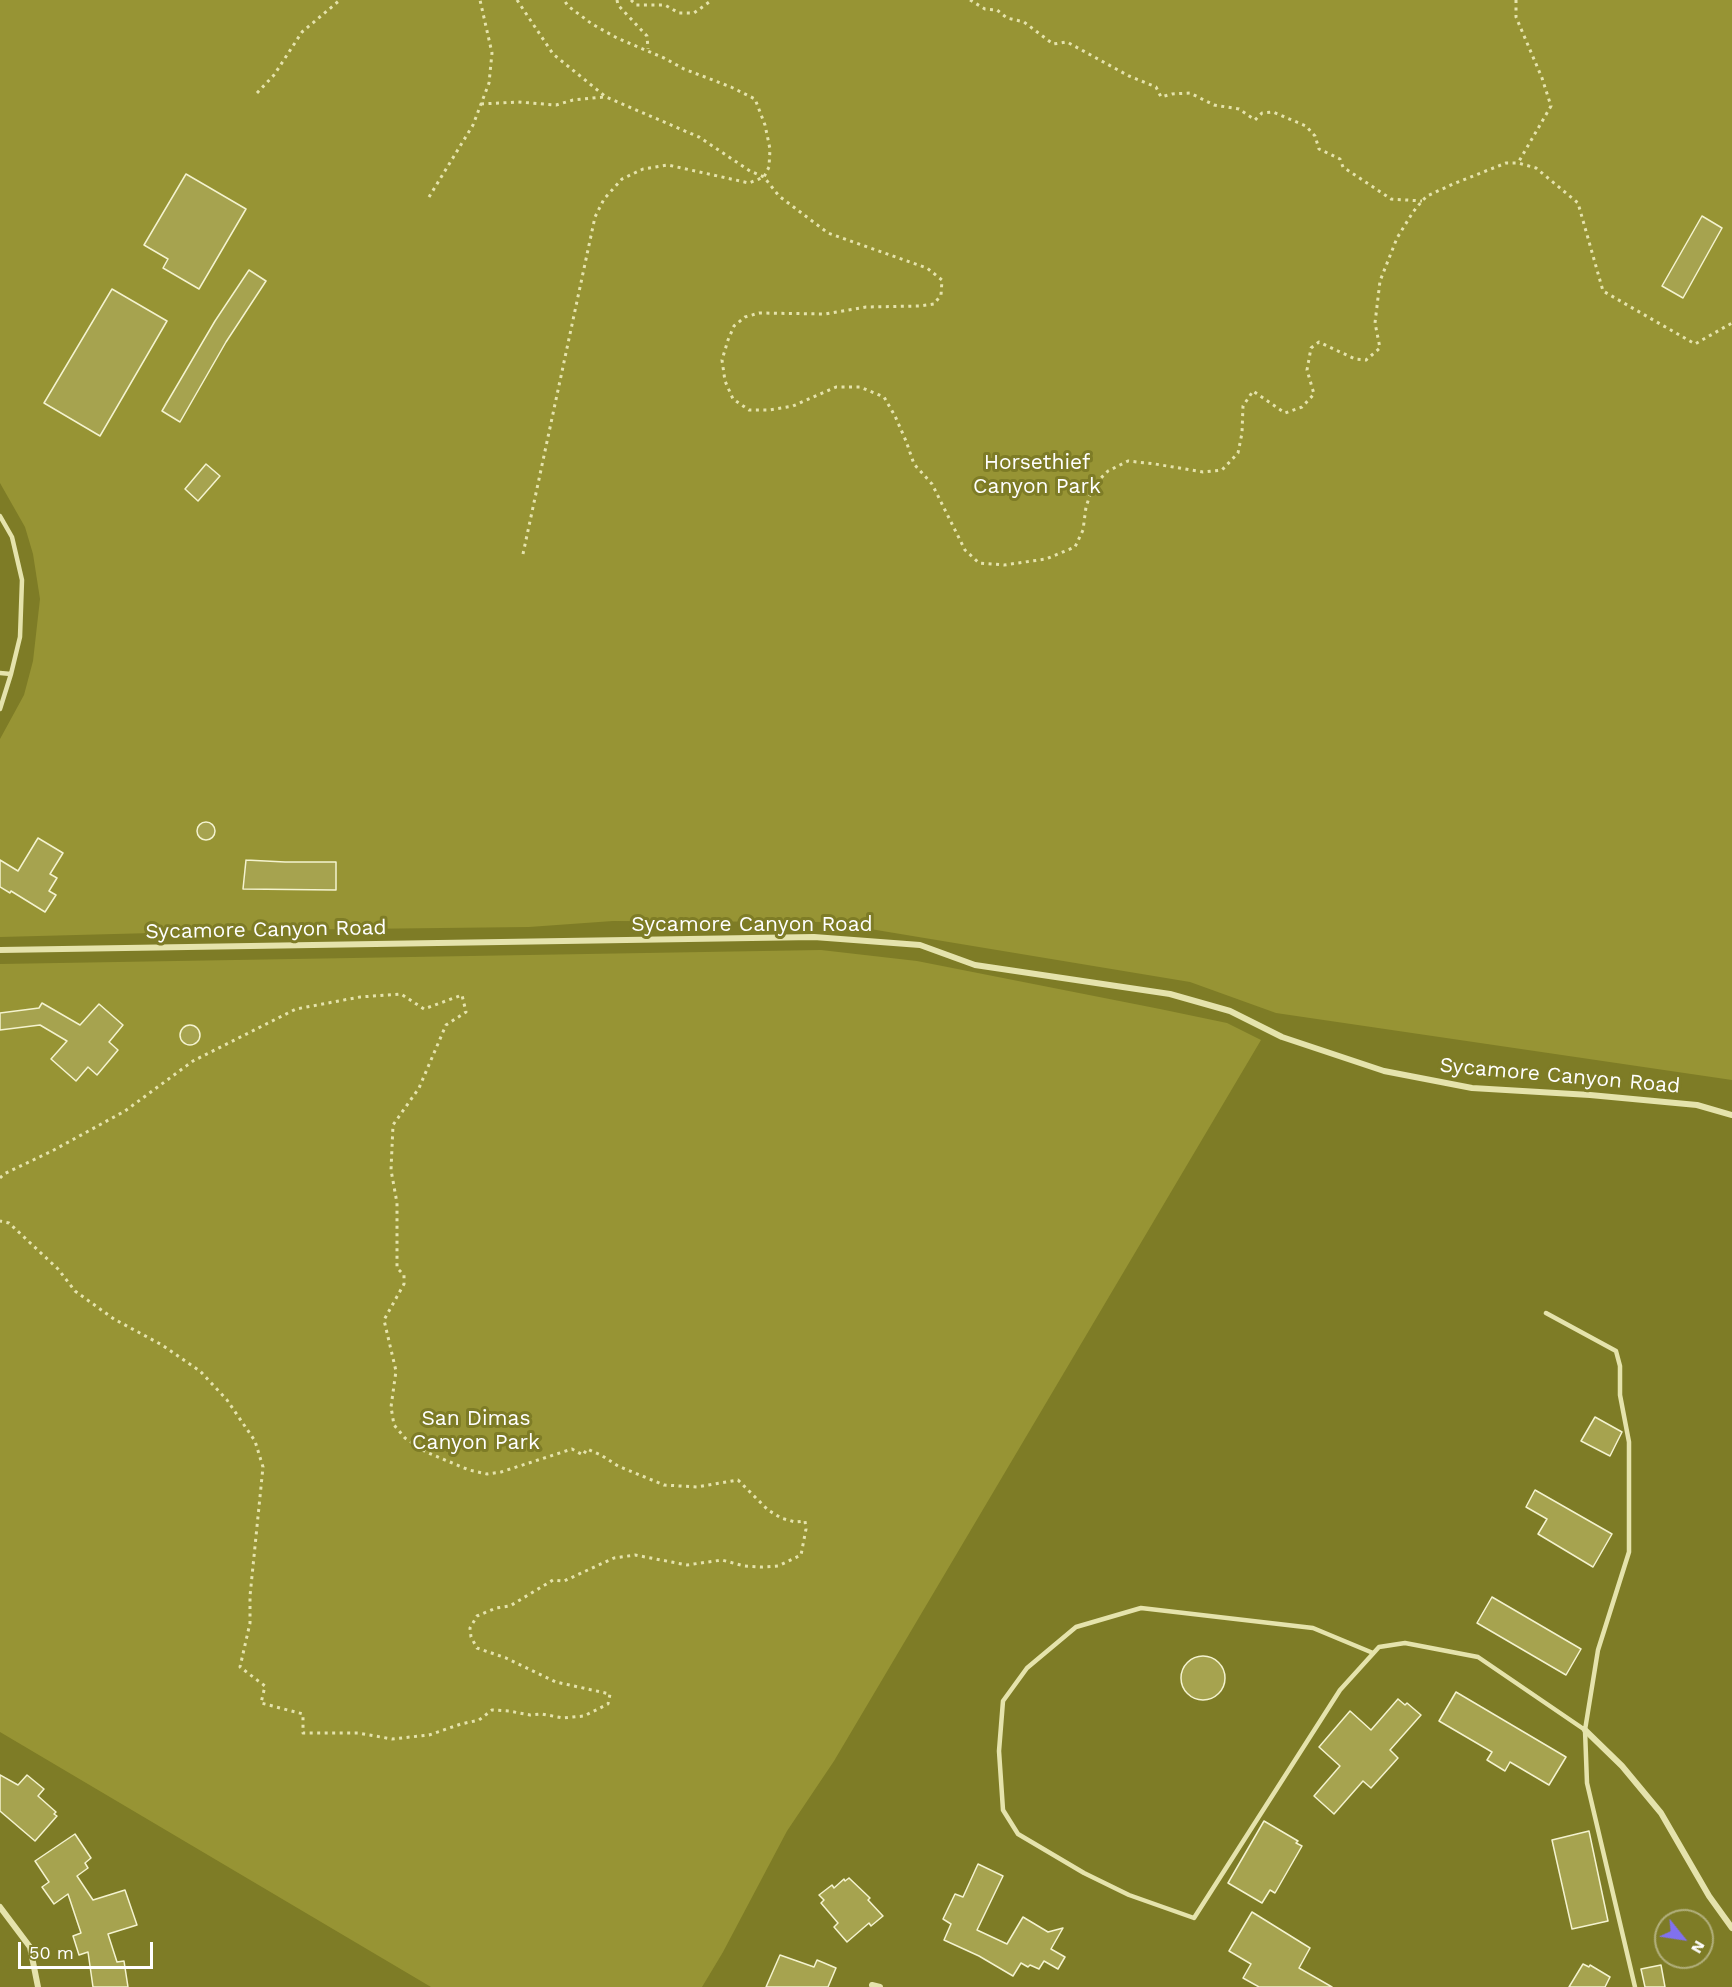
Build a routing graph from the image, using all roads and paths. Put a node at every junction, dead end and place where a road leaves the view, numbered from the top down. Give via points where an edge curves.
1 (340, 0) edge
2 (480, 0) edge
3 (517, 0) edge
4 (564, 0) edge
5 (617, 0) edge
6 (631, 0) edge
7 (712, 0) edge
8 (969, 0) edge
9 (1516, 0) edge
10 (648, 50) junction
11 (257, 93) dead end
12 (606, 97) junction
13 (481, 104) junction
14 (1518, 163) junction
15 (764, 177) junction
16 (429, 197) dead end
17 (1422, 201) junction
18 (1732, 323) edge
19 (0, 516) edge
20 (524, 554) dead end
21 (0, 674) edge
22 (11, 674) junction
23 (0, 709) edge
24 (0, 950) edge
25 (1732, 1115) edge
26 (0, 1178) edge
27 (0, 1221) edge
28 (1546, 1313) dead end
29 (1373, 1653) junction
30 (1585, 1730) junction
31 (0, 1907) edge
32 (1732, 1928) edge
33 (872, 1985) dead end
34 (38, 1987) edge
35 (880, 1987) edge
36 (1635, 1987) edge

1 - 11 path via 302,32
2 - 13 path via 492,52 489,83
3 - 12 path via 553,54
4 - 10 path via 592,24
5 - 10 path via 647,36
6 - 7 path via 636,5 665,5 679,14 694,13
8 - 17 path via 1024,22 1053,44 1066,42 1156,87 1161,97 1190,93 1214,105 1239,109 1255,120 1262,113 1273,112 1306,126 1319,149 1340,159 1343,167 1391,199
9 - 14 path via 1516,17 1551,106
10 - 15 path via 755,99 770,149
12 - 13 path via 556,105
12 - 15 path via 699,137
13 - 16 path
14 - 17 path via 1506,163
14 - 18 path via 1536,168 1578,203 1603,291 1695,344
15 - 17 path via 779,196 828,233 927,268 942,280 941,295 934,304 920,306 866,307 825,314 759,313 745,317 734,326 722,360 733,399 749,410 769,410 793,405 836,387 860,387 884,397 914,464 932,484 965,550 979,563 1004,565 1046,559 1075,547 1093,486 1108,471 1128,461 1222,470 1238,453 1243,406 1253,391 1285,413 1302,407 1314,394 1307,370 1311,348 1319,342 1355,359 1366,360 1380,348 1375,323 1380,281 1397,238
15 - 20 path via 750,183 668,165 643,169 622,179 604,199 595,217
19 - 22 lane via 12,537 22,580 20,637
21 - 22 lane
22 - 23 lane
24 - 25 street, Sycamore Canyon Road via 814,937 920,945 975,965 1170,994 1230,1011 1282,1036 1384,1071 1472,1089 1697,1105
26 - 27 path via 125,1111 193,1061 296,1009 401,994 424,1010 462,995 466,1012 446,1025 418,1088 393,1125 391,1170 397,1203 397,1268 404,1275 404,1284 384,1320 396,1371 391,1407 394,1425 426,1452 487,1474 572,1449 584,1455 587,1449 664,1485 697,1487 738,1480 781,1518 805,1521 801,1555 778,1566 762,1567 722,1560 687,1565 635,1555 614,1558 564,1581 553,1580 510,1606 477,1616 470,1628 477,1647 555,1682 610,1694 608,1704 584,1716 563,1718 492,1710 479,1720 429,1735 392,1739 358,1732 303,1733 303,1714 261,1703 265,1686 240,1667 250,1623 263,1467 255,1441 227,1400 200,1371 75,1291 58,1269 9,1224
28 - 30 lane via 1616,1351 1629,1442 1629,1552 1598,1650
29 - 29 lane via 1340,1690 1194,1918 1129,1895 1084,1873 1018,1834 1003,1810 999,1751 1003,1701 1027,1668 1077,1627 1141,1608 1313,1628
29 - 30 lane via 1379,1647 1405,1643 1478,1657
30 - 32 street via 1661,1813
30 - 36 lane via 1587,1783
31 - 34 street via 30,1947
33 - 35 street

